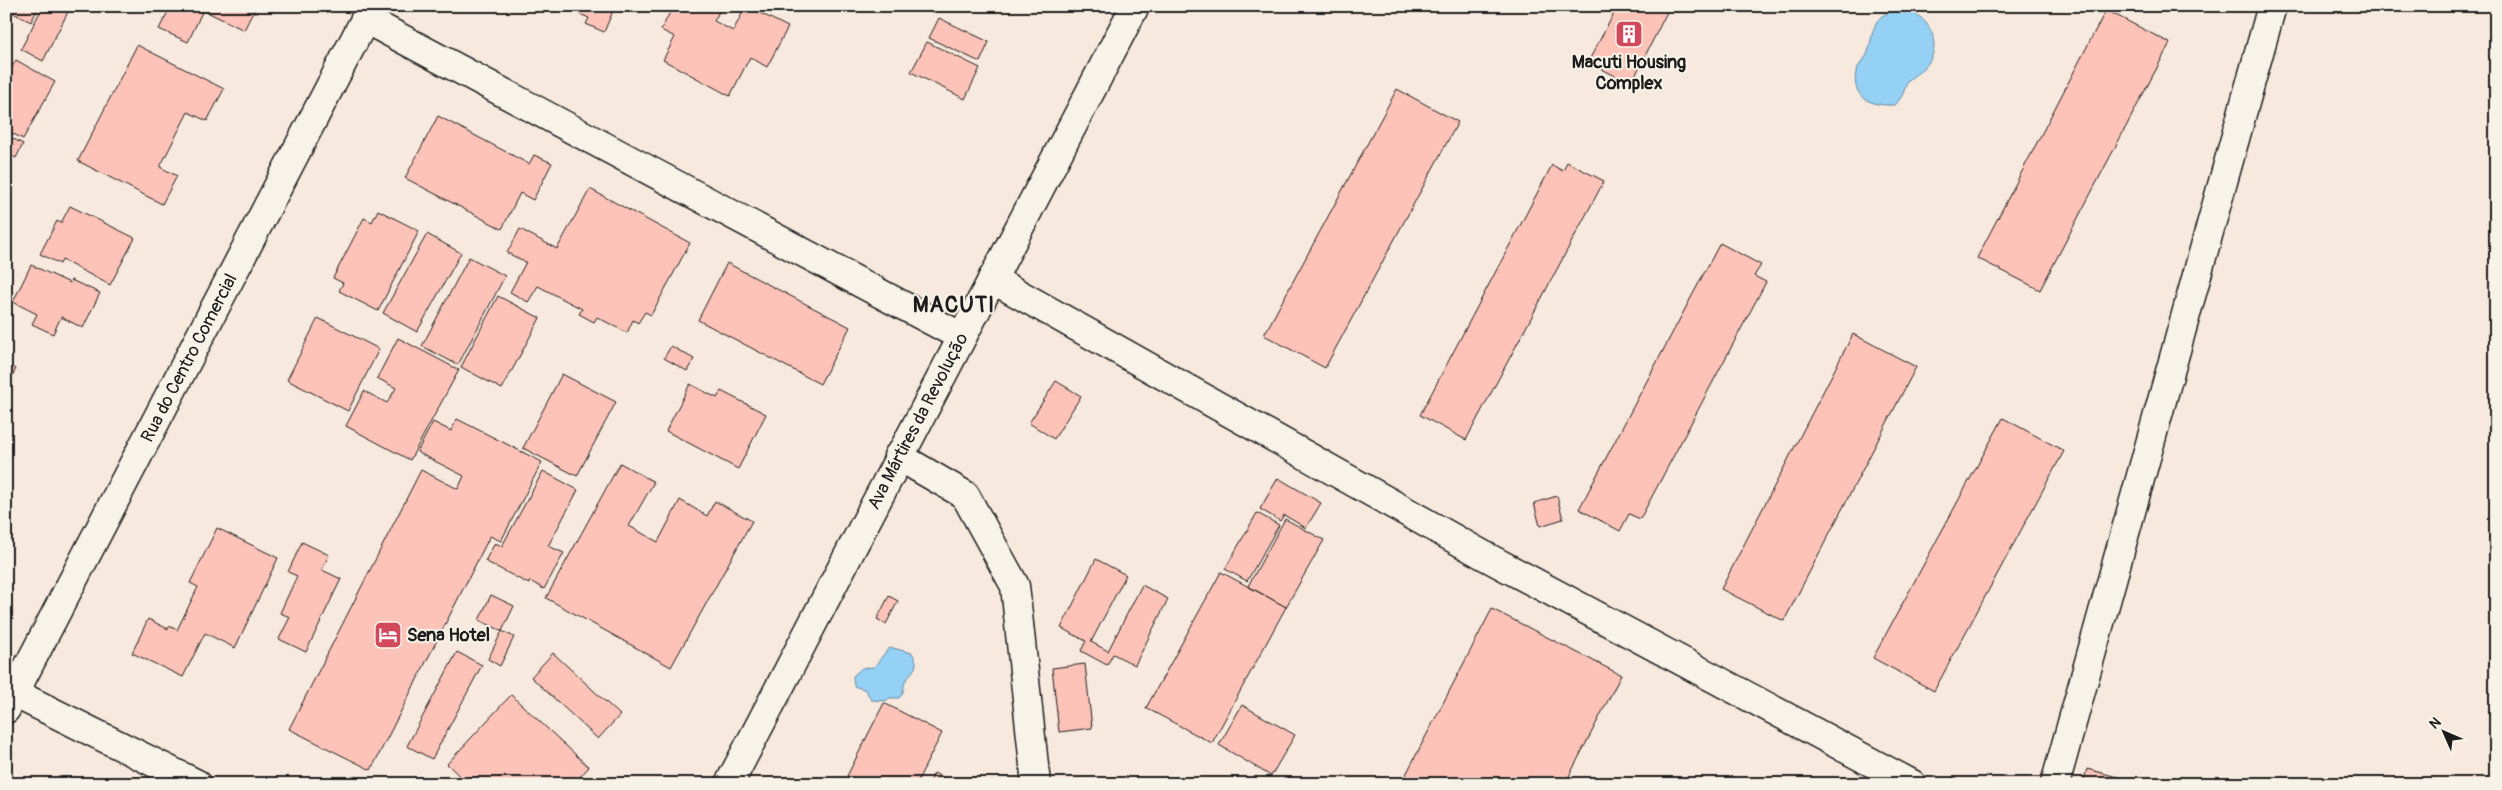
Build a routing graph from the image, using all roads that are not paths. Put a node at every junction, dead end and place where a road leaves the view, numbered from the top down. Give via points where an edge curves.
1 (1135, 6) edge
2 (2272, 6) edge
3 (369, 13) edge
4 (992, 279) junction
5 (962, 337) junction
6 (898, 456) junction
7 (9, 697) edge
8 (197, 784) edge
9 (729, 784) edge
10 (1036, 784) edge
11 (1912, 784) edge
12 (2055, 784) edge

1 - 4 street, Ava Mártires da Revolução
2 - 12 street
3 - 5 street
3 - 7 street, Rua do Centro Comercial
4 - 5 street, Ava Mártires da Revolução
4 - 11 street via 1486,556
5 - 6 street, Ava Mártires da Revolução
6 - 9 street, Ava Mártires da Revolução
6 - 10 street via 965,495 1015,586
7 - 8 street

